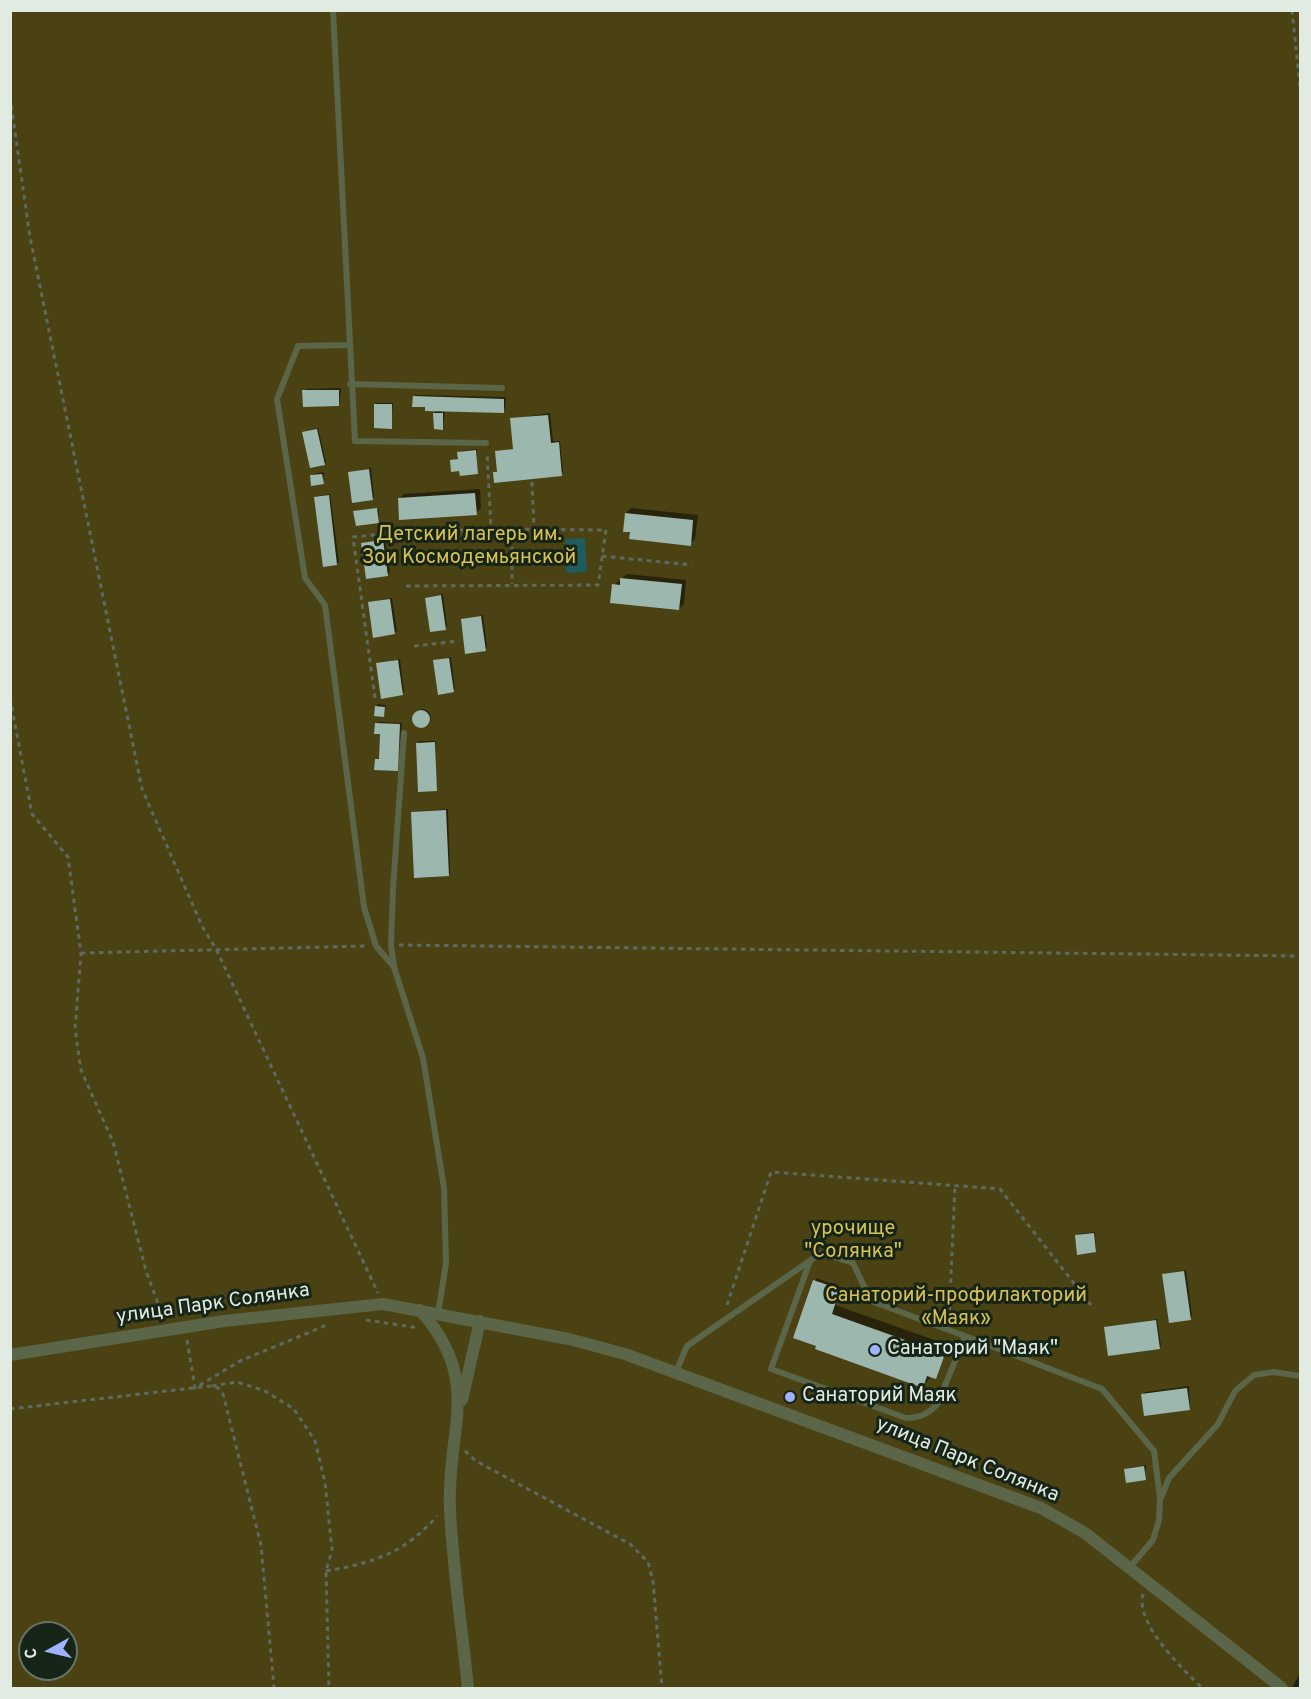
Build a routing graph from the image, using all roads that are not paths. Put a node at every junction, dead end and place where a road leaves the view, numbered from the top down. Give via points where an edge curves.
1 (333, 10) edge
2 (348, 345) junction
3 (350, 384) junction
4 (502, 388) dead end
5 (486, 444) road end
6 (404, 733) dead end
7 (394, 967) junction
8 (810, 1261) junction
9 (420, 1310) junction
10 (438, 1314) junction
11 (480, 1322) junction
12 (965, 1336) junction
13 (10, 1354) edge
14 (676, 1372) junction
15 (1300, 1376) edge
16 (459, 1410) junction
17 (1160, 1500) junction
18 (1130, 1568) junction
19 (468, 1689) edge
20 (1282, 1689) edge

1 - 2 lane
2 - 3 lane
2 - 7 lane via 298,346 277,399 305,578 325,605 364,907 376,946
3 - 4 lane
3 - 5 lane via 355,441
6 - 7 lane via 391,945
7 - 10 lane via 423,1058 444,1188 446,1263
8 - 12 lane via 821,1253 853,1263 872,1301
8 - 12 lane via 771,1369 915,1418 938,1403
8 - 14 lane via 687,1346
9 - 10 street, улица Парк Солянка
9 - 13 street, улица Парк Солянка via 383,1304 184,1327
9 - 16 street via 439,1331 450,1355
10 - 11 street, улица Парк Солянка
11 - 14 street, улица Парк Солянка via 569,1339
11 - 16 street
12 - 17 lane via 1102,1389 1154,1451
14 - 18 street, улица Парк Солянка via 1041,1508 1085,1533
15 - 17 lane via 1274,1371 1247,1380 1235,1391 1218,1424 1176,1469
16 - 19 street via 450,1500
17 - 18 lane via 1153,1540
18 - 20 street, улица Парк Солянка

